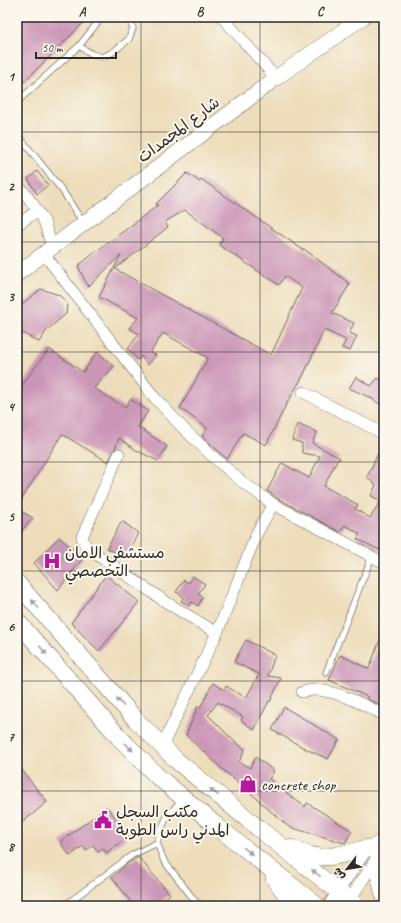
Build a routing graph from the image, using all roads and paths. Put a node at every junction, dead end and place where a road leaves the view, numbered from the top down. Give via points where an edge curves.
1 (102, 17) edge
2 (127, 17) edge
3 (222, 17) edge
4 (363, 17) edge
5 (79, 46) junction
6 (276, 78) junction
7 (17, 102) edge
8 (17, 134) edge
9 (17, 183) edge
10 (37, 211) junction
11 (84, 223) junction
12 (17, 225) edge
13 (48, 250) junction
14 (17, 274) edge
15 (303, 392) dead end
16 (384, 434) edge
17 (119, 454) dead end
18 (273, 504) junction
19 (372, 556) junction
20 (384, 563) edge
21 (17, 583) edge
22 (17, 621) edge
23 (217, 633) junction
24 (326, 673) dead end
25 (302, 692) dead end
26 (384, 715) edge
27 (162, 746) junction
28 (183, 798) junction
29 (263, 832) junction
30 (157, 844) junction
31 (378, 845) edge
32 (265, 865) junction
33 (384, 895) edge
34 (348, 901) edge
35 (64, 906) edge
36 (200, 906) edge
37 (290, 906) edge
38 (317, 906) edge
39 (328, 906) edge

1 - 5 lane
2 - 5 lane via 132,28 129,39 113,52 102,56 92,54
3 - 6 street
4 - 6 main road, شارع المجمدات
5 - 7 lane
6 - 11 main road, شارع المجمدات
8 - 11 lane via 62,190
9 - 10 street
10 - 12 street
10 - 13 street via 44,221
11 - 13 main road, شارع المجمدات
13 - 14 main road, شارع المجمدات
13 - 18 street via 155,398 210,454
15 - 16 street
17 - 23 street via 82,537 85,545
18 - 19 street
18 - 23 street via 257,533
19 - 20 street
19 - 24 lane
27 -> 21 main road
22 -> 28 main road via 118,736
23 - 27 street
25 - 26 street via 330,692 354,700
29 -> 27 main road
28 - 30 lane via 167,817
28 -> 32 main road
29 - 31 main road via 304,854 321,857
34 -> 29 main road
30 - 35 lane via 132,855
30 - 36 lane via 164,861
31 - 33 main road via 379,875
31 - 34 street
32 - 37 main road via 285,893
32 - 38 main road
34 - 39 street

